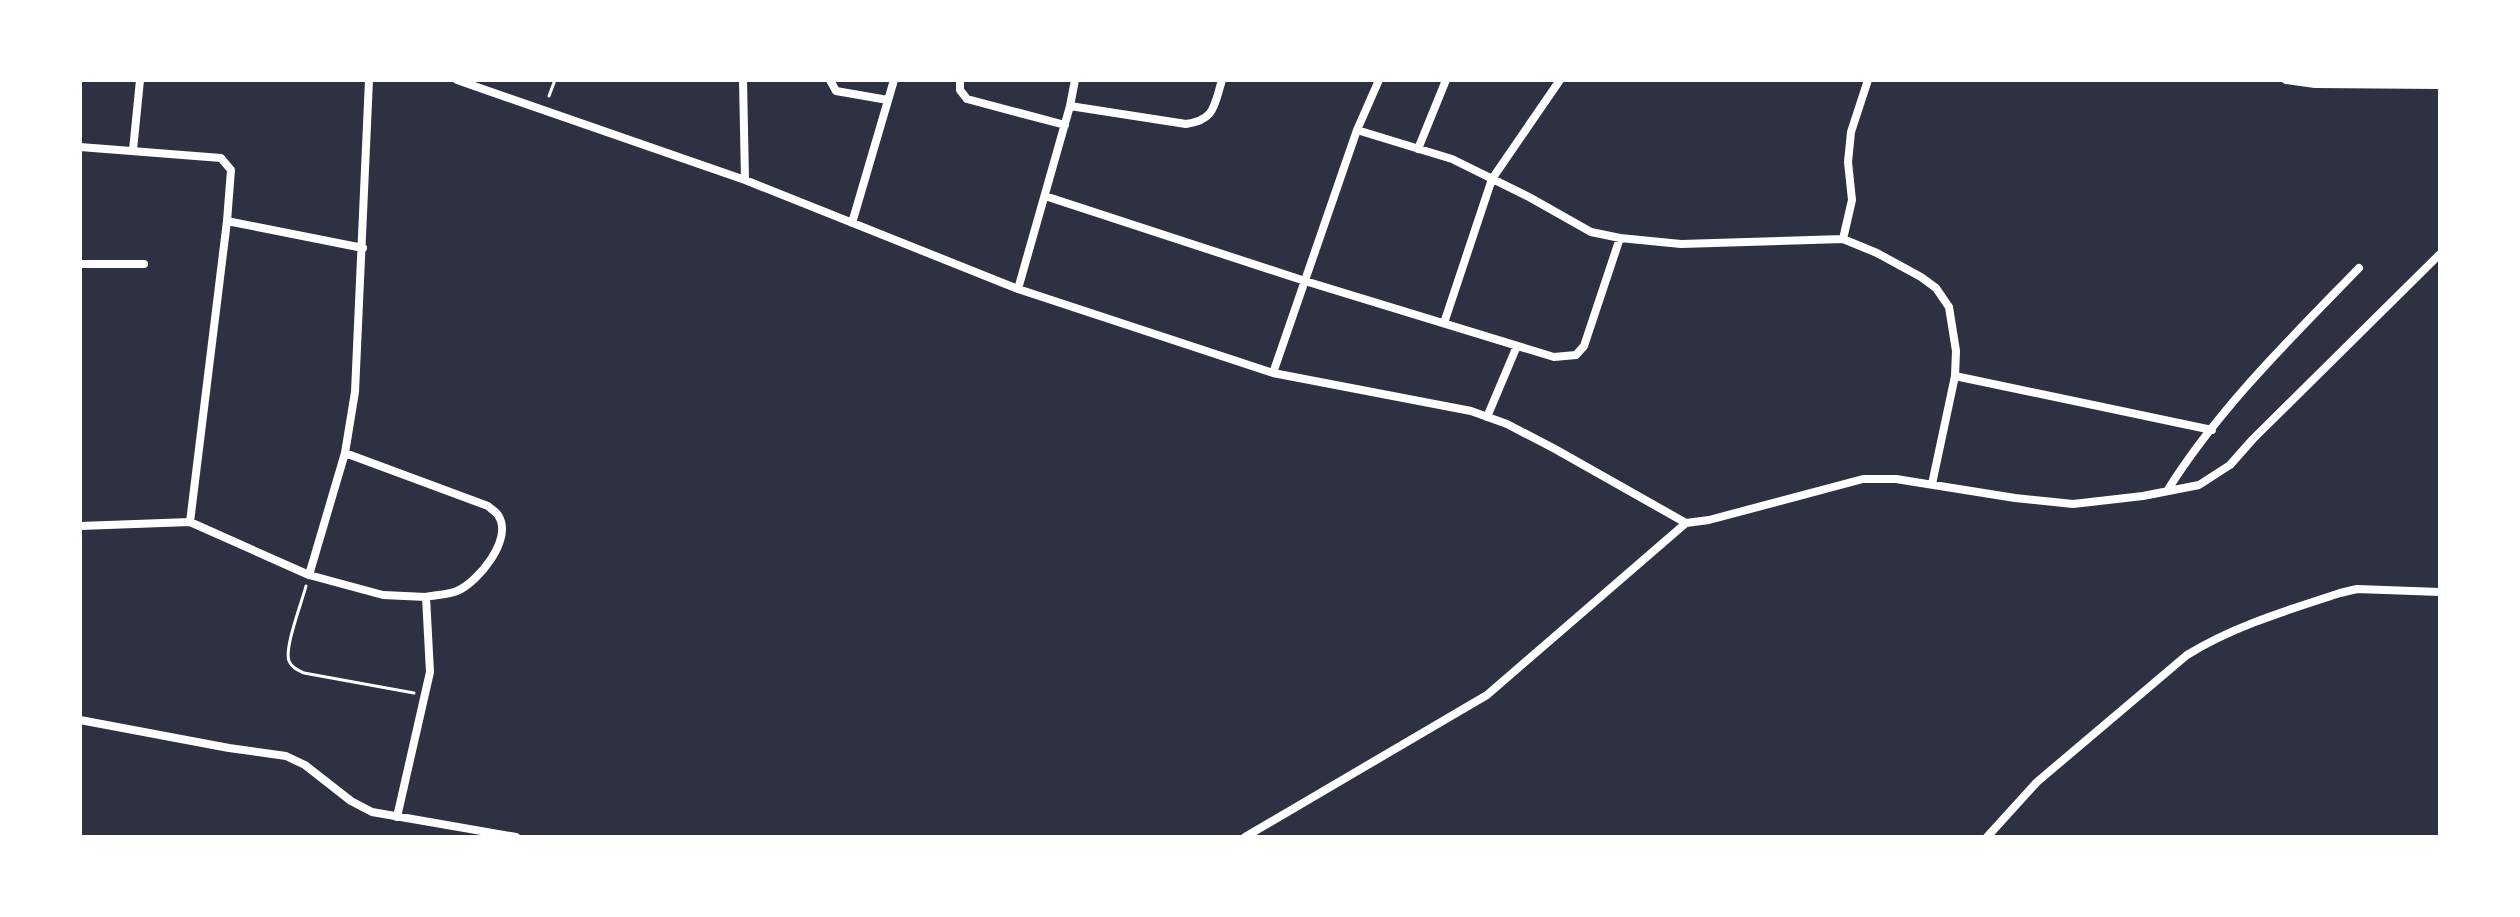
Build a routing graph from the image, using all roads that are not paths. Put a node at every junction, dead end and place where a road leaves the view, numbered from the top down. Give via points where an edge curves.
1 (140, 80) edge
2 (369, 80) edge
3 (457, 80) edge
4 (743, 80) edge
5 (830, 80) edge
6 (894, 80) edge
7 (960, 80) edge
8 (1075, 80) edge
9 (1222, 80) edge
10 (1446, 80) edge
11 (1560, 80) edge
12 (1868, 80) edge
13 (2286, 80) edge
14 (1376, 81) edge
15 (2439, 83) edge
16 (888, 100) junction
17 (1070, 106) junction
18 (1065, 125) junction
19 (1357, 130) junction
20 (80, 147) edge
21 (1418, 149) junction
22 (133, 150) junction
23 (1492, 179) junction
24 (745, 180) junction
25 (1045, 196) junction
26 (227, 221) junction
27 (852, 223) junction
28 (1620, 238) junction
29 (1843, 239) junction
30 (363, 248) junction
31 (2440, 254) edge
32 (80, 264) edge
33 (144, 264) dead end
34 (2359, 268) dead end
35 (1305, 281) junction
36 (1018, 289) junction
37 (1444, 323) junction
38 (1517, 346) junction
39 (1273, 373) junction
40 (1955, 376) junction
41 (1487, 417) junction
42 (2212, 430) junction
43 (345, 453) junction
44 (1932, 484) junction
45 (2167, 491) junction
46 (190, 522) junction
47 (1686, 523) junction
48 (80, 526) edge
49 (309, 575) junction
50 (2440, 592) edge
51 (426, 597) junction
52 (80, 720) edge
53 (397, 817) junction
54 (516, 837) edge
55 (1245, 837) edge
56 (1987, 837) edge

1 - 22 street
2 - 30 street
3 - 24 street
4 - 24 street
5 - 16 street via 836,91
6 - 16 street
7 - 18 street via 967,99
8 - 17 street
9 - 17 street via 1213,110 1203,121 1186,124
10 - 21 street
11 - 23 street
12 - 29 street via 1851,132 1852,200
13 - 15 street
14 - 19 street
16 - 27 street
17 - 18 street
18 - 25 street
19 - 21 street
19 - 35 street
20 - 22 street
21 - 23 street
22 - 26 street via 221,158 232,177
23 - 28 street via 1591,232
23 - 37 street
24 - 27 street
25 - 35 street
25 - 36 street
26 - 30 street
26 - 46 street
27 - 36 street
28 - 29 street via 1681,244
28 - 38 street via 1584,346 1576,355 1554,357
29 - 40 street via 1936,288 1949,307
30 - 43 street via 355,392
31 - 45 street via 2230,465 2199,485
32 - 33 street
34 - 42 street
35 - 37 street
35 - 39 street
36 - 39 street
37 - 38 street
38 - 41 street
39 - 41 street
40 - 42 street
40 - 44 street
41 - 47 street
42 - 45 street
43 - 49 street
43 - 51 street via 488,506 498,515 499,544 472,582 455,592
44 - 45 street via 2073,504
44 - 47 street via 1863,479
46 - 48 street
46 - 49 street
47 - 55 street via 1487,695
49 - 51 street via 383,595
50 - 56 street via 2357,589 2206,643 2037,782
51 - 53 street via 430,672
52 - 53 street via 286,756 360,806
53 - 54 street

